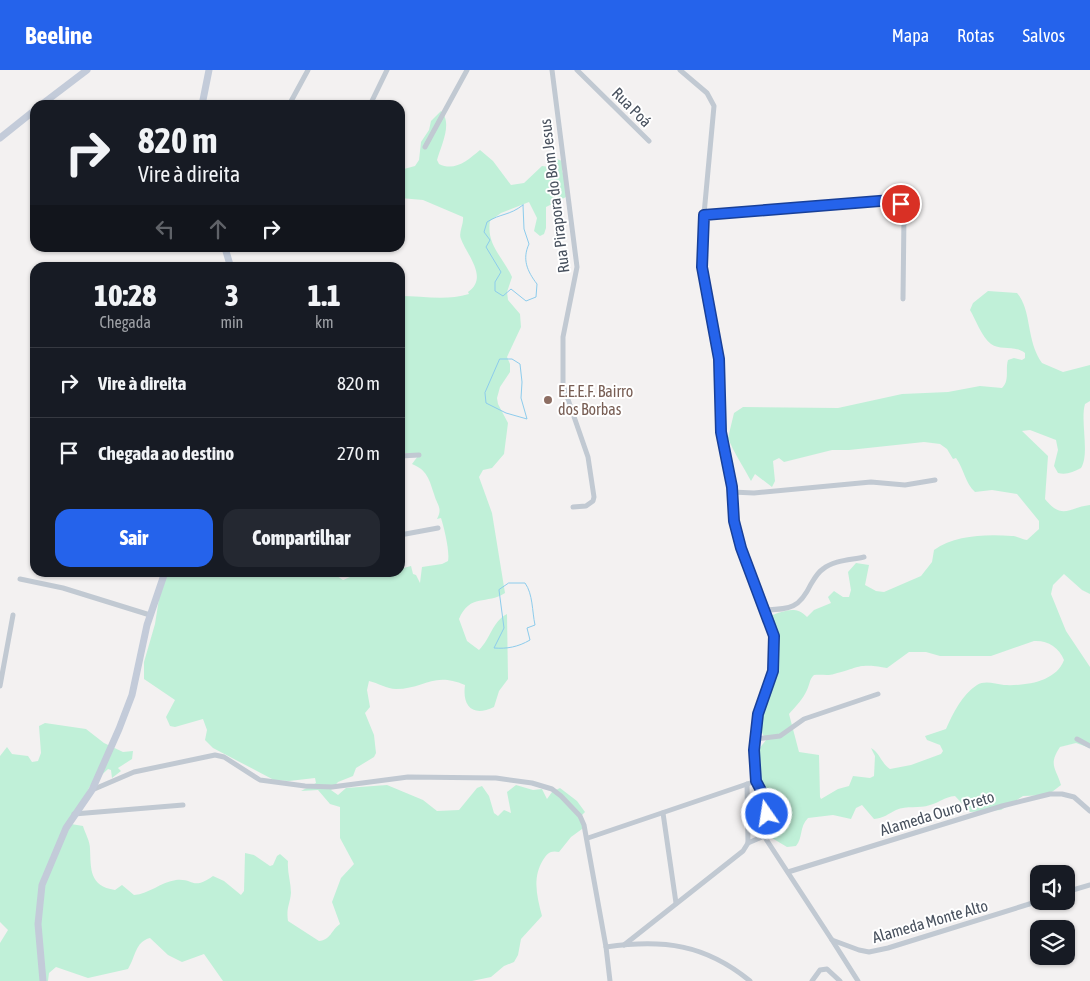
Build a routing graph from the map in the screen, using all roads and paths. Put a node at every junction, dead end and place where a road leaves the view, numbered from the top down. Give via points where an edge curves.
1 (87, 70) edge
2 (209, 70) edge
3 (308, 70) edge
4 (387, 70) edge
5 (467, 70) edge
6 (552, 70) edge
7 (577, 70) edge
8 (682, 72) edge
9 (48, 100) edge
10 (203, 100) edge
11 (292, 100) edge
12 (372, 100) edge
13 (30, 114) edge
14 (0, 138) edge
15 (649, 141) dead end
16 (425, 147) dead end
17 (704, 215) junction
18 (903, 299) dead end
19 (420, 455) dead end
20 (405, 456) edge
21 (935, 480) dead end
22 (732, 492) junction
23 (573, 507) dead end
24 (438, 528) dead end
25 (405, 533) edge
26 (864, 557) dead end
27 (163, 577) edge
28 (20, 579) dead end
29 (764, 610) junction
30 (14, 615) dead end
31 (150, 615) junction
32 (0, 686) edge
33 (878, 694) dead end
34 (755, 739) junction
35 (1077, 739) dead end
36 (1090, 746) edge
37 (756, 781) junction
38 (746, 784) junction
39 (92, 790) junction
40 (183, 804) dead end
41 (1090, 811) edge
42 (663, 813) junction
43 (74, 814) junction
44 (764, 836) junction
45 (588, 838) junction
46 (748, 843) junction
47 (788, 872) junction
48 (1090, 885) edge
49 (1075, 889) edge
50 (676, 903) junction
51 (1030, 904) edge
52 (832, 940) junction
53 (624, 945) junction
54 (606, 947) junction
55 (44, 981) edge
56 (610, 981) edge
57 (750, 981) edge
58 (812, 981) edge
59 (840, 981) edge
60 (858, 981) edge

1 - 9 street
2 - 10 street
3 - 11 street
4 - 12 street
5 - 16 street
6 - 23 street, Rua Pirapora do Bom Jesus via 577,267 563,337 563,385 588,457 594,497 586,506
7 - 15 street, Rua Poá
8 - 17 street via 707,93 714,106
13 - 14 street
17 - 18 street via 897,201 904,215
17 - 22 street via 702,267 719,359 722,437
19 - 20 street
21 - 22 street via 905,485 871,482 754,493
22 - 29 street via 735,530
24 - 25 street
26 - 29 street via 823,569 800,604
27 - 31 street
28 - 31 street via 63,588
29 - 34 street via 774,636 774,662 758,714
30 - 32 street
31 - 39 street via 132,695
33 - 34 street via 804,719 780,736
34 - 37 street
35 - 36 street
37 - 38 street
37 - 44 street via 767,806
38 - 42 street
38 - 46 street
39 - 43 street
39 - 45 street via 134,772 215,755 224,757 260,780 305,786 332,787 408,777 512,779 544,786 561,796 580,816
40 - 43 street
41 - 47 street, Alameda Ouro Preto via 1074,797 1050,794
42 - 45 street
42 - 50 street
43 - 55 street via 45,875 40,894 38,931
44 - 46 street
44 - 47 street
45 - 54 street
46 - 50 street via 737,856
47 - 52 street
48 - 49 street
50 - 53 street
51 - 52 street, Alameda Monte Alto via 878,951 858,950
52 - 60 street
53 - 54 street
53 - 57 street via 671,944 701,951 719,959
54 - 56 street
58 - 59 street via 820,970 827,969

